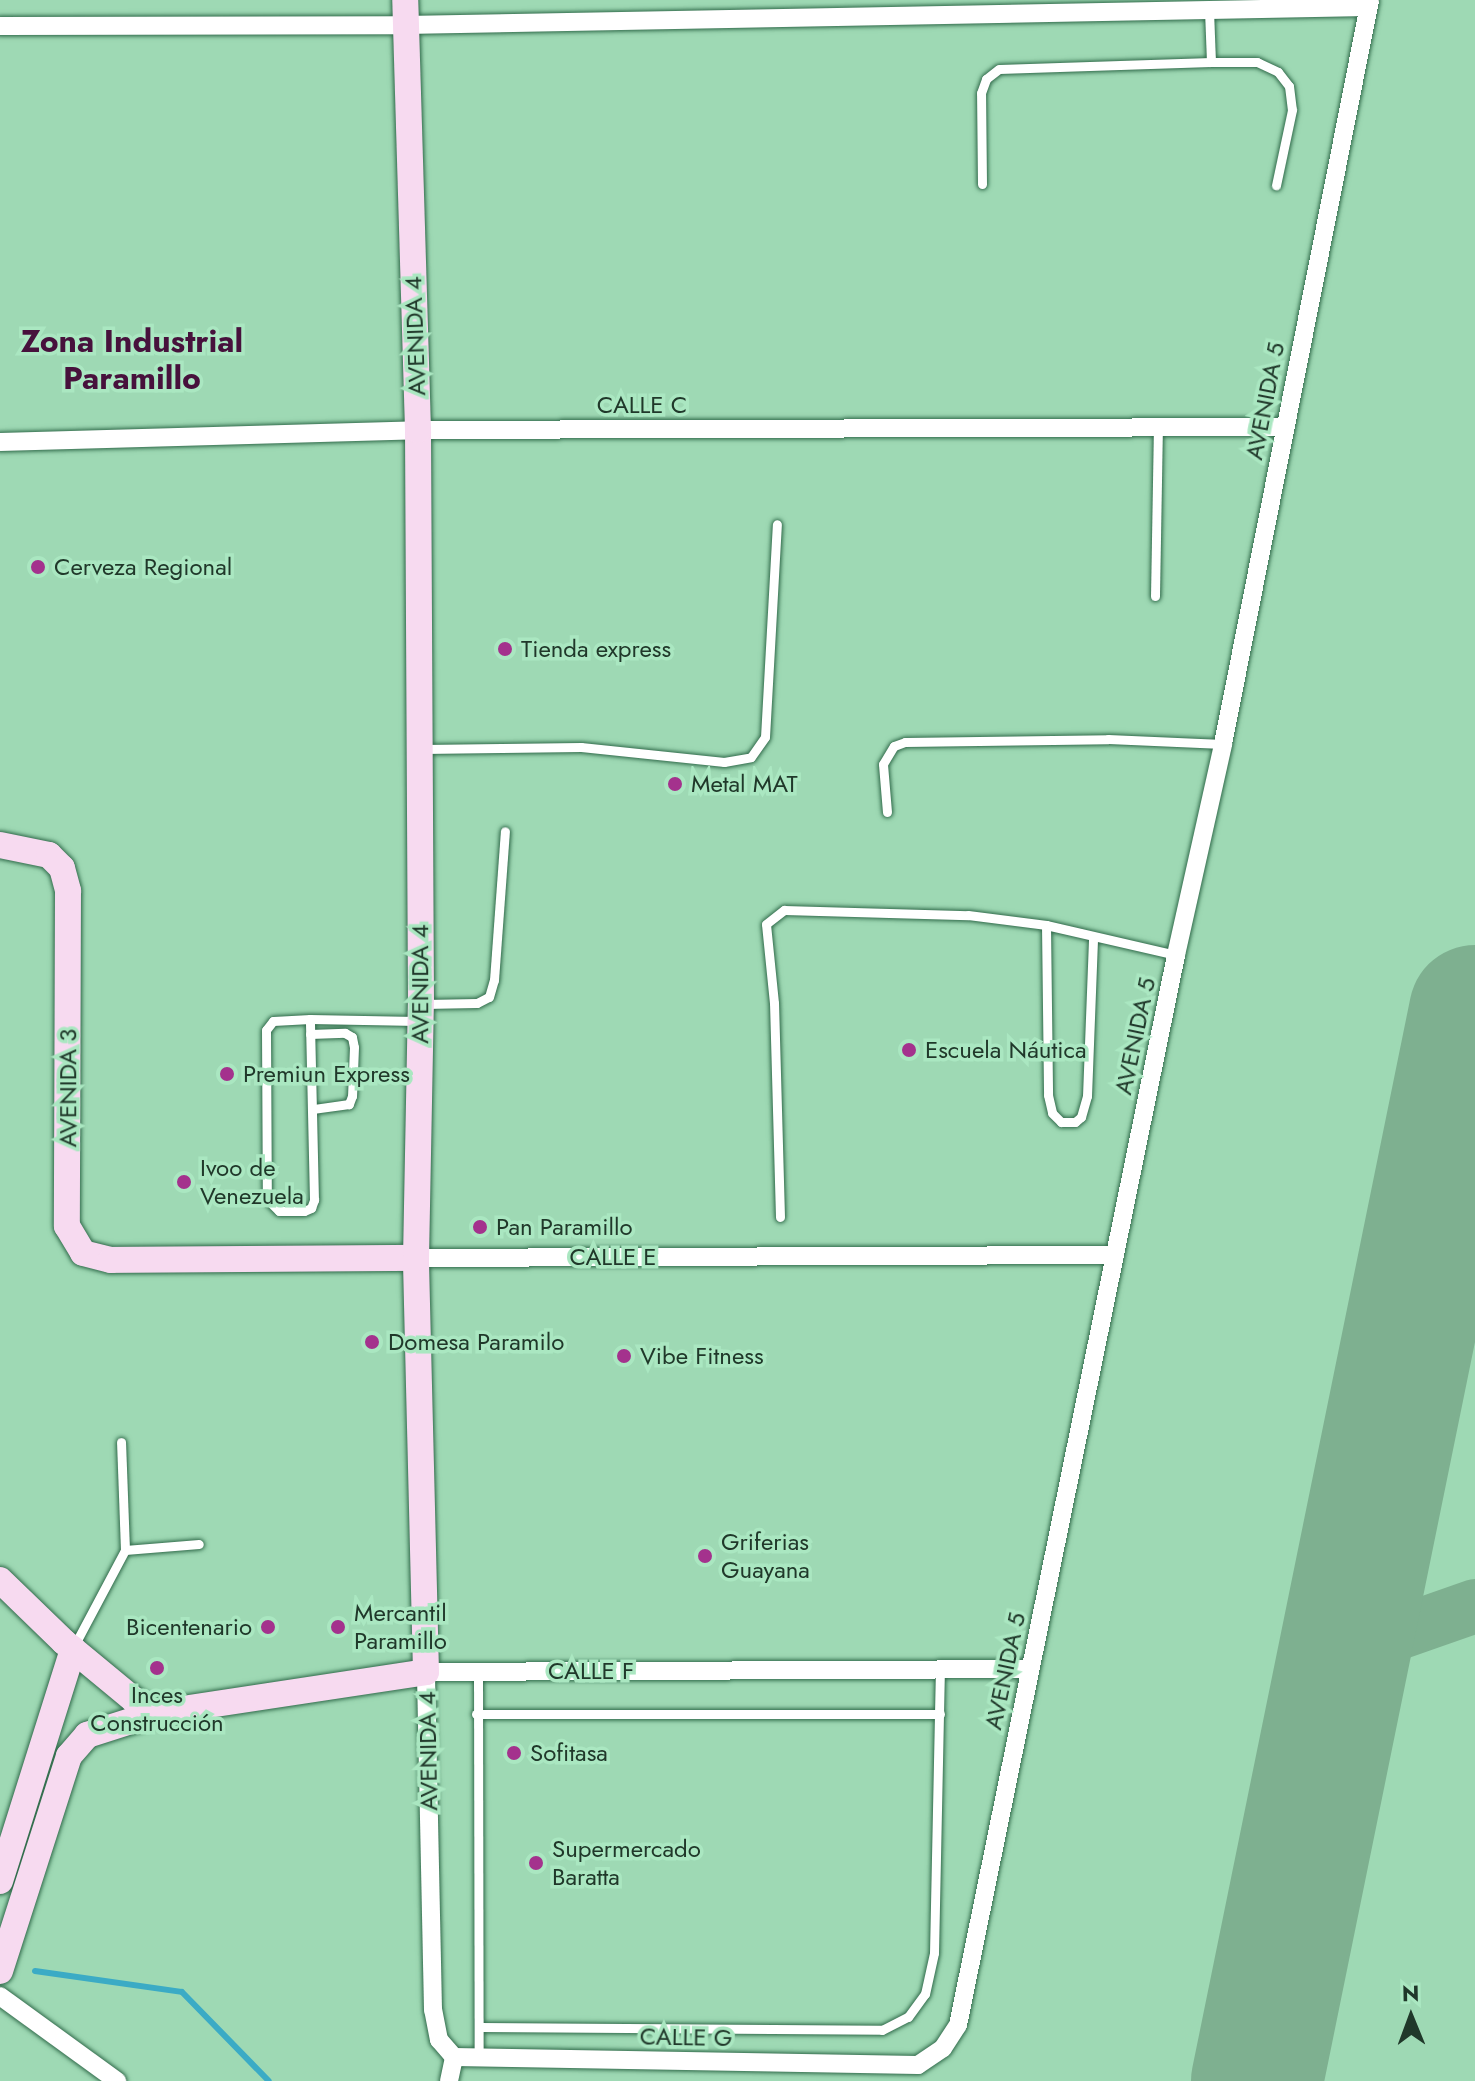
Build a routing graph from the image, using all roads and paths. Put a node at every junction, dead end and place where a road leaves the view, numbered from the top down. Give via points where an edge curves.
1 (1369, 3) edge
2 (1209, 10) junction
3 (405, 12) edge
4 (0, 26) edge
5 (1211, 62) junction
6 (982, 184) dead end
7 (1276, 185) dead end
8 (1158, 427) junction
9 (1285, 427) junction
10 (418, 430) junction
11 (0, 442) edge
12 (777, 524) dead end
13 (1155, 596) dead end
14 (1223, 744) junction
15 (418, 749) junction
16 (887, 812) dead end
17 (505, 831) dead end
18 (0, 845) edge
19 (1046, 925) junction
20 (1093, 937) junction
21 (1176, 955) junction
22 (421, 1013) junction
23 (310, 1019) junction
24 (310, 1034) junction
25 (312, 1109) junction
26 (780, 1217) dead end
27 (1115, 1255) junction
28 (416, 1258) junction
29 (111, 1260) joint
30 (121, 1442) dead end
31 (199, 1544) dead end
32 (125, 1550) junction
33 (0, 1580) edge
34 (73, 1649) junction
35 (940, 1669) junction
36 (1030, 1669) junction
37 (478, 1671) junction
38 (426, 1672) junction
39 (156, 1713) junction
40 (476, 1714) junction
41 (940, 1714) junction
42 (6, 1836) edge
43 (0, 1881) edge
44 (0, 1971) edge
45 (0, 1996) edge
46 (479, 2027) junction
47 (454, 2057) junction
48 (479, 2058) junction
49 (918, 2065) joint
50 (117, 2081) edge
51 (449, 2081) edge

1 - 2 street
1 - 9 street, AVENIDA 5
2 - 3 street
2 - 5 lane
3 - 4 street
3 - 10 main road, AVENIDA 4
5 - 6 lane via 999,69 986,79 981,93
5 - 7 lane via 1257,62 1278,72 1289,86 1292,110
8 - 9 street, CALLE C
8 - 10 street, CALLE C
8 - 13 lane
9 - 14 street, AVENIDA 5
10 - 11 street, CALLE C
10 - 15 main road, AVENIDA 4
12 - 15 lane via 765,737 751,757 724,762 581,747
14 - 16 lane via 1108,739 905,742 894,746 883,764
14 - 21 street, AVENIDA 5
15 - 22 main road, AVENIDA 4
17 - 22 lane via 489,997
18 - 29 main road, AVENIDA 3 via 49,855 62,868 68,891 67,1226 83,1253
19 - 20 lane
19 - 20 lane via 1048,1095 1052,1113 1061,1122 1081,1117 1087,1096
19 - 26 lane via 968,915 784,910 766,924 774,1003
20 - 21 lane
21 - 27 street, AVENIDA 5
22 - 23 lane
22 - 28 main road, AVENIDA 4
23 - 24 lane
23 - 25 lane via 273,1021 266,1030 267,1199 279,1211 311,1208
24 - 25 lane
24 - 25 lane via 345,1033 354,1047 349,1104
27 - 28 street, CALLE E
27 - 36 street, AVENIDA 5
28 - 29 main road, CALLE E
28 - 38 main road, AVENIDA 4
30 - 32 lane
31 - 32 lane
32 - 34 lane
33 - 34 main road
34 - 39 main road
34 - 42 main road
35 - 36 street, CALLE F
35 - 37 street, CALLE F
35 - 41 lane
36 - 49 street, AVENIDA 5 via 958,2025 943,2048
37 - 38 street, CALLE F
37 - 40 lane
38 - 39 main road, CALLE F
38 - 47 street, AVENIDA 4 via 433,2010 439,2040
39 - 44 main road, CALLE F via 87,1735 69,1756
40 - 41 lane
40 - 46 lane
41 - 46 lane via 934,1953 925,1994 908,2017 882,2030
42 - 43 main road
45 - 50 street
46 - 48 lane
47 - 48 street, CALLE G
47 - 51 street
48 - 49 street, CALLE G

